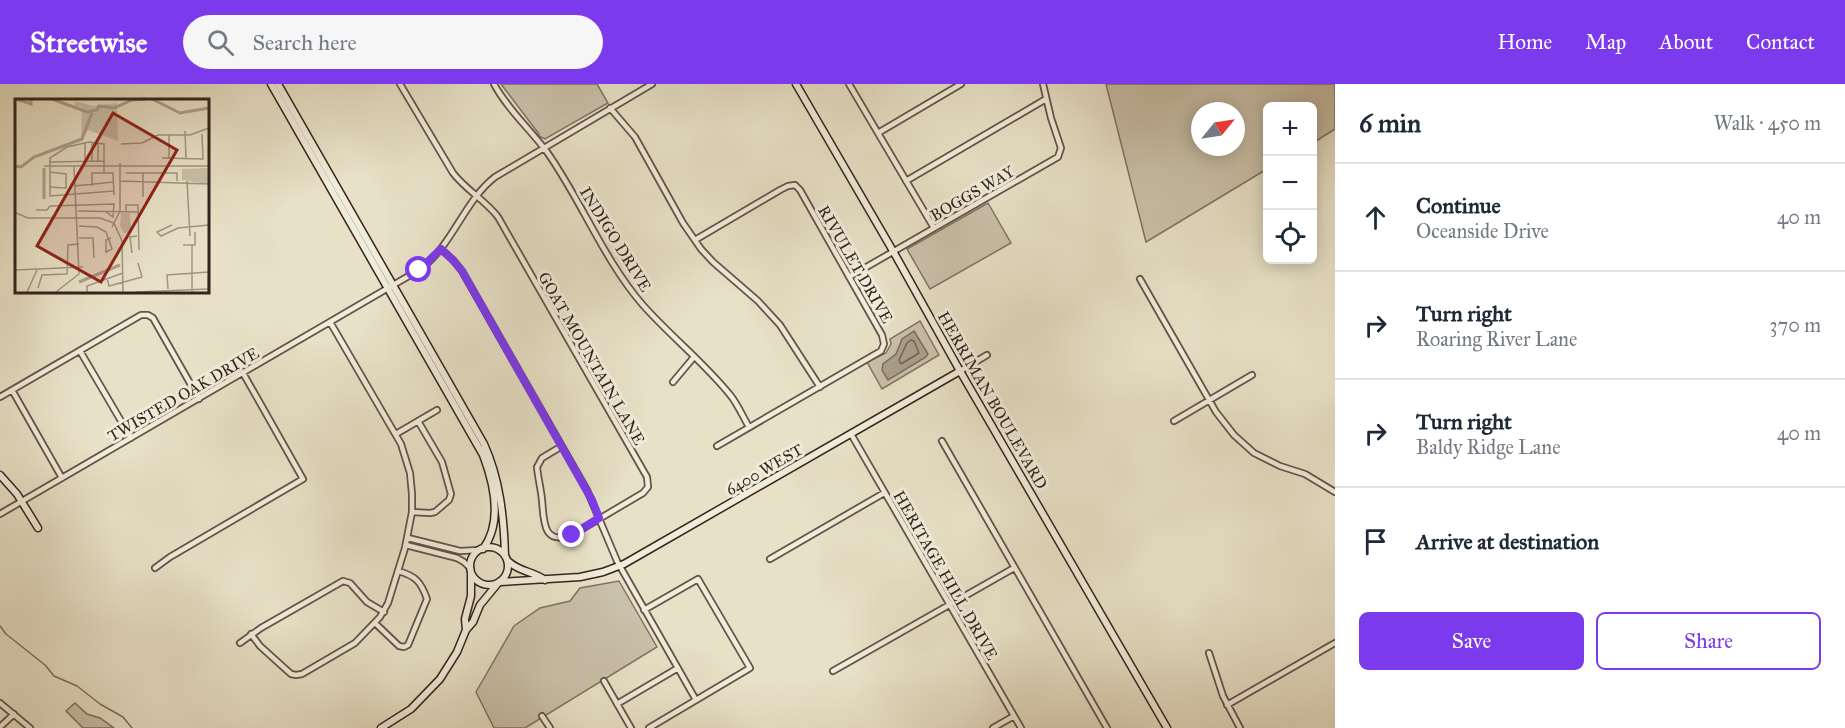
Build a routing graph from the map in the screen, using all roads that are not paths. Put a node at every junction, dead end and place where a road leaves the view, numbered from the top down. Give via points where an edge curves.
1 (271, 84) edge
2 (278, 84) edge
3 (400, 84) edge
4 (494, 84) edge
5 (652, 84) edge
6 (796, 84) edge
7 (850, 84) edge
8 (961, 84) edge
9 (1043, 84) edge
10 (1046, 99) junction
11 (610, 108) junction
12 (878, 133) junction
13 (543, 147) junction
14 (906, 181) junction
15 (476, 195) junction
16 (934, 228) junction
17 (695, 240) junction
18 (441, 249) junction
19 (893, 251) junction
20 (849, 277) junction
21 (1140, 279) dead end
22 (391, 286) junction
23 (330, 322) junction
24 (80, 351) junction
25 (987, 355) dead end
26 (694, 357) junction
27 (960, 371) junction
28 (243, 373) junction
29 (1252, 375) dead end
30 (673, 382) dead end
31 (820, 387) junction
32 (12, 390) junction
33 (0, 397) edge
34 (199, 399) junction
35 (1210, 400) junction
36 (437, 410) dead end
37 (418, 421) junction
38 (1174, 421) dead end
39 (749, 427) junction
40 (396, 434) junction
41 (851, 434) junction
42 (131, 438) junction
43 (942, 441) dead end
44 (562, 446) junction
45 (717, 446) dead end
46 (0, 475) edge
47 (62, 478) junction
48 (1335, 492) edge
49 (884, 493) junction
50 (22, 501) junction
51 (412, 512) junction
52 (0, 514) edge
53 (599, 518) junction
54 (38, 528) dead end
55 (407, 541) junction
56 (481, 550) junction
57 (506, 557) junction
58 (770, 559) dead end
59 (619, 566) junction
60 (155, 568) dead end
61 (1014, 568) junction
62 (471, 570) junction
63 (398, 571) junction
64 (545, 580) junction
65 (500, 582) junction
66 (949, 604) junction
67 (645, 610) junction
68 (384, 612) junction
69 (375, 623) junction
70 (466, 630) junction
71 (251, 634) junction
72 (240, 643) dead end
73 (1335, 643) edge
74 (1209, 653) dead end
75 (678, 668) junction
76 (833, 671) dead end
77 (604, 681) dead end
78 (696, 700) junction
79 (0, 703) edge
80 (617, 704) junction
81 (1227, 705) junction
82 (14, 714) junction
83 (542, 716) dead end
84 (1014, 716) junction
85 (0, 727) edge
86 (30, 728) edge
87 (381, 728) edge
88 (550, 728) edge
89 (631, 728) edge
90 (649, 728) edge
91 (993, 728) edge
92 (1021, 728) edge
93 (1107, 728) edge
94 (1167, 728) edge
95 (1240, 728) edge

1 - 22 street
2 - 22 street
3 - 15 street, GOAT MOUNTAIN LANE via 448,166
4 - 13 street, INDIGO DRIVE
5 - 11 street, TWISTED OAK DRIVE
6 - 19 street, HERRIMAN BOULEVARD
7 - 12 street
8 - 12 street
9 - 10 street
10 - 14 street
10 - 16 street, BOGGS WAY via 1061,148 1056,159
11 - 13 street, TWISTED OAK DRIVE
11 - 17 street via 635,137
12 - 14 street
13 - 15 street, TWISTED OAK DRIVE via 495,177
13 - 26 street, INDIGO DRIVE via 621,276 640,302
14 - 16 street
15 - 18 street, TWISTED OAK DRIVE
15 - 53 street, GOAT MOUNTAIN LANE via 498,217 648,479 645,491
16 - 19 street, BOGGS WAY
17 - 20 street, RIVULET DRIVE via 795,185
17 - 31 street via 780,325
18 - 22 street, TWISTED OAK DRIVE via 425,265
18 - 44 street via 459,267
19 - 20 street, BOGGS WAY
19 - 27 street, HERRIMAN BOULEVARD
20 - 31 street, RIVULET DRIVE via 884,344 881,351
21 - 35 street
22 - 23 street, TWISTED OAK DRIVE
22 - 56 street via 486,463 494,515 492,534
22 - 57 street via 488,453 500,492
23 - 28 street, TWISTED OAK DRIVE
23 - 40 street
24 - 32 street
24 - 34 street via 141,315 148,315 155,320
24 - 42 street
25 - 27 street, 6400 WEST
26 - 30 street
26 - 39 street, INDIGO DRIVE via 732,397
27 - 41 street, 6400 WEST
27 - 94 street, HERRIMAN BOULEVARD
28 - 34 street, TWISTED OAK DRIVE
28 - 60 street via 303,479
29 - 35 street
31 - 39 street, RIVULET DRIVE
32 - 33 street
32 - 47 street
34 - 42 street, TWISTED OAK DRIVE
35 - 38 street
35 - 48 street via 1227,427 1254,453 1305,474
36 - 37 street
37 - 40 street
37 - 51 street via 442,462 451,494 435,512
39 - 45 street, RIVULET DRIVE
40 - 51 street via 410,473
41 - 49 street, HERITAGE HILL DRIVE
41 - 59 street, 6400 WEST
42 - 47 street, TWISTED OAK DRIVE
43 - 61 street
44 - 53 street
44 - 53 street, GOAT MOUNTAIN LANE via 537,466 545,529 556,537 566,537
46 - 50 street
47 - 50 street, TWISTED OAK DRIVE
49 - 58 street
49 - 66 street, HERITAGE HILL DRIVE
50 - 52 street, TWISTED OAK DRIVE
50 - 54 street
51 - 55 street
53 - 59 street
55 - 56 street via 460,551
55 - 62 street via 457,558
55 - 63 street
56 - 57 street via 494,548
56 - 62 street via 472,559
57 - 64 street, 6400 WEST via 518,569
57 - 65 street via 507,573
59 - 64 street, 6400 WEST via 580,577
59 - 67 street
61 - 66 street
61 - 93 street
62 - 65 street via 480,583
62 - 70 street
63 - 68 street
63 - 69 street via 415,577 427,599 409,643 399,646
64 - 65 street, 6400 WEST
65 - 70 street
66 - 76 street
66 - 84 street, HERITAGE HILL DRIVE
67 - 75 street
67 - 78 street via 698,579 750,668
68 - 69 street
68 - 71 street via 343,581
69 - 71 street via 351,645 298,675 291,674
70 - 87 street via 452,662 434,687 411,709
71 - 72 street
73 - 81 street
74 - 81 street
75 - 78 street
75 - 80 street
77 - 80 street
78 - 90 street
79 - 82 street
80 - 89 street
81 - 95 street
82 - 85 street
82 - 86 street
83 - 88 street
84 - 91 street
84 - 92 street, HERITAGE HILL DRIVE

